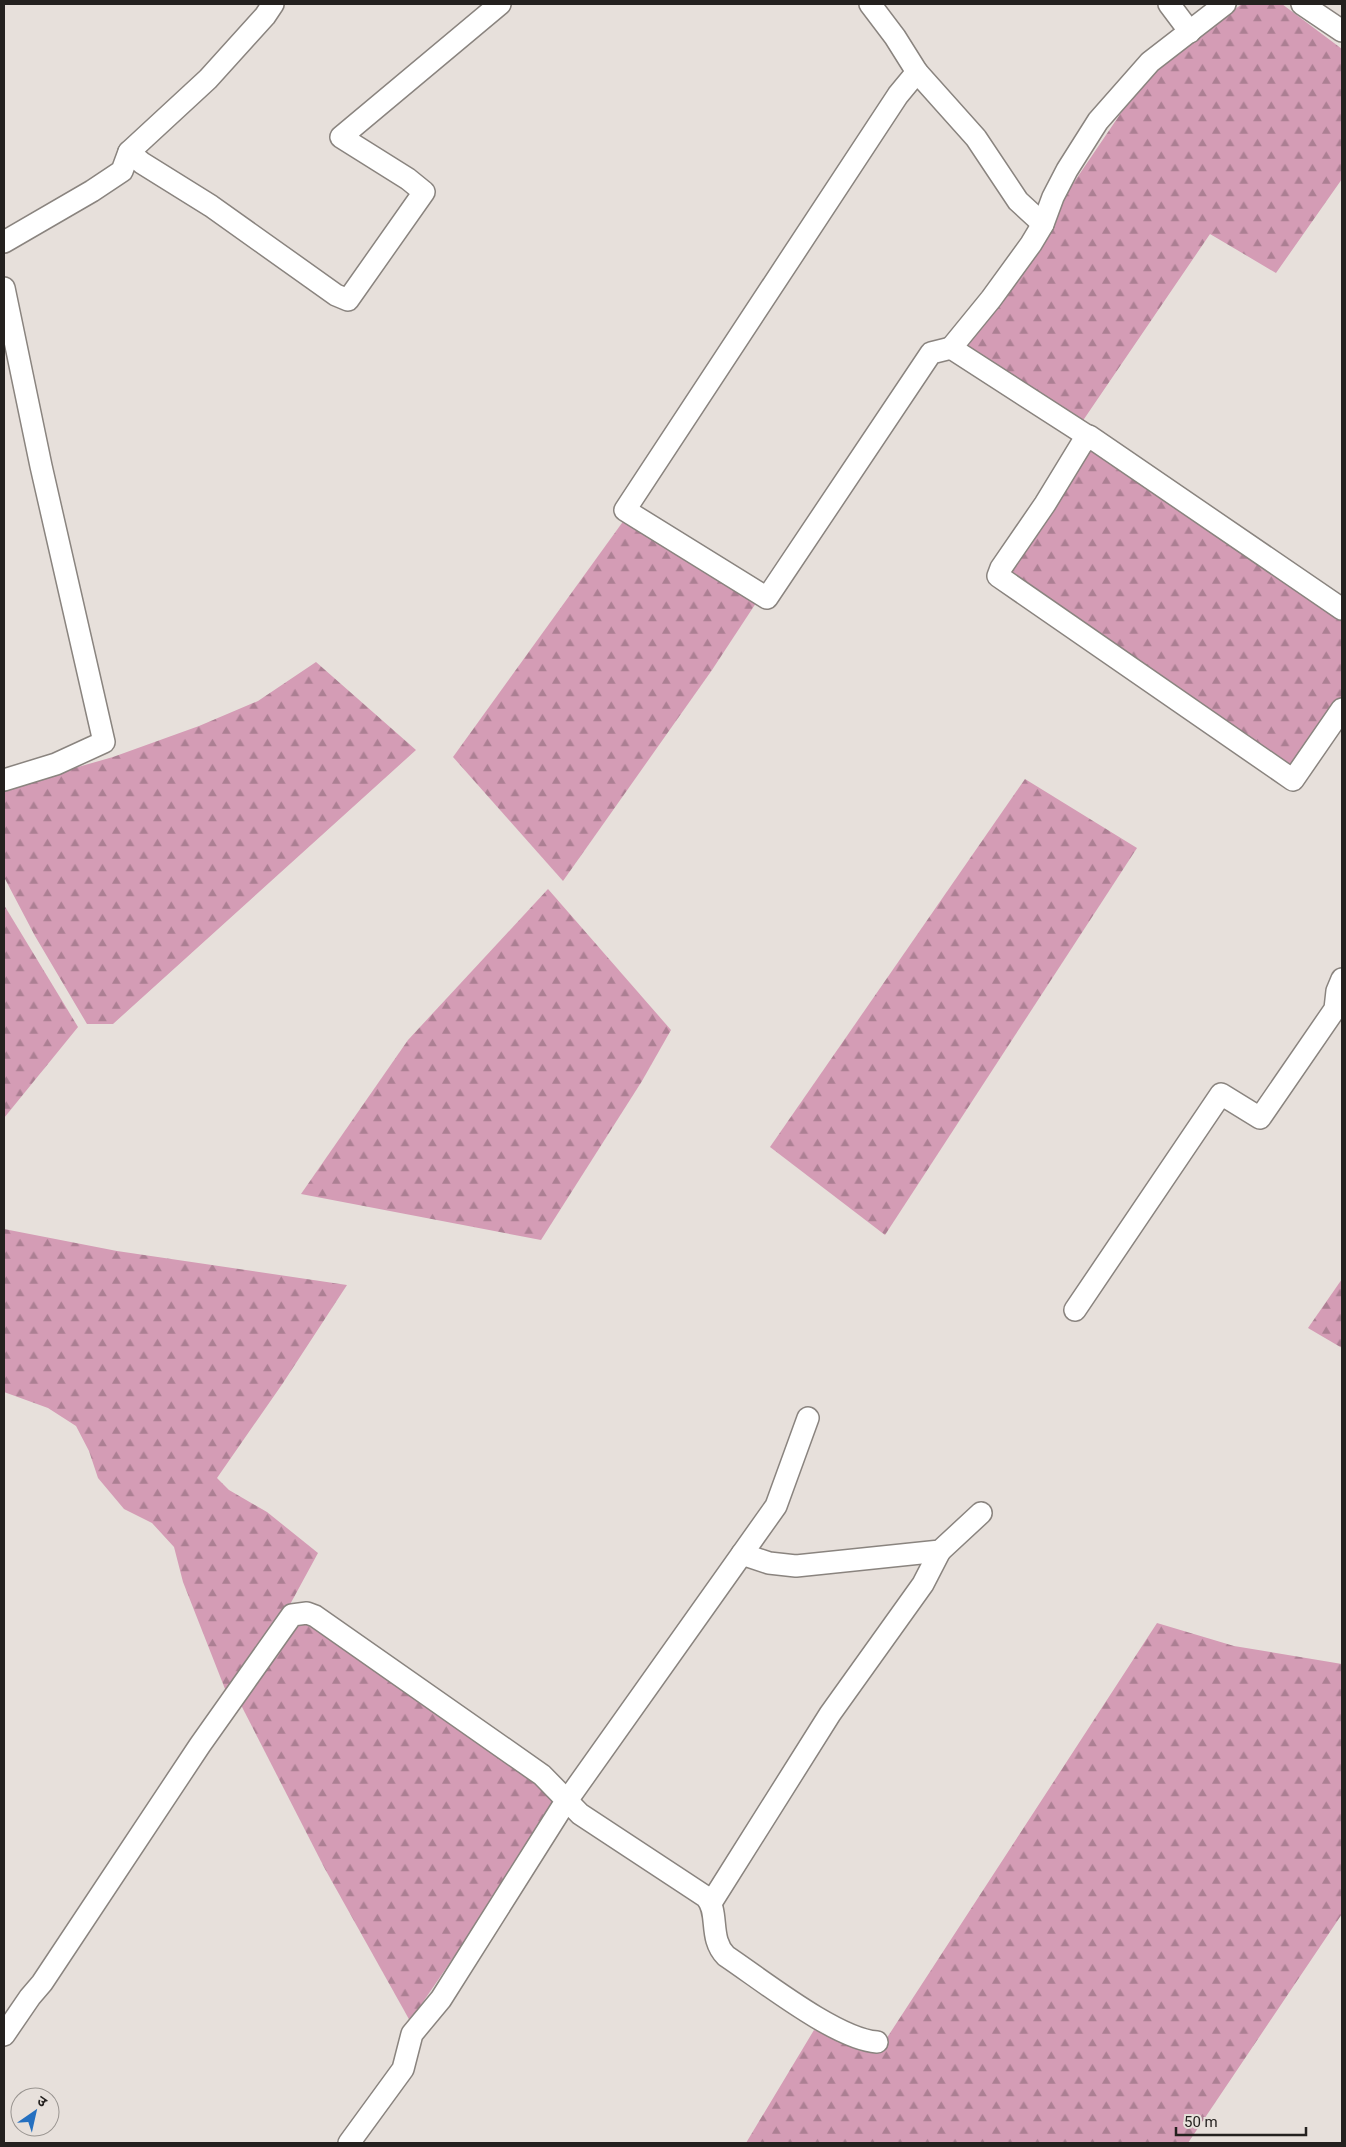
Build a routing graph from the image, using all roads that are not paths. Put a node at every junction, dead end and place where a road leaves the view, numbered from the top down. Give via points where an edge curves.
1 (273, 4) edge
2 (500, 4) edge
3 (870, 4) edge
4 (1169, 4) edge
5 (1225, 4) edge
6 (1302, 4) edge
7 (1342, 31) edge
8 (1190, 32) junction
9 (917, 72) junction
10 (130, 152) junction
11 (1043, 224) junction
12 (4, 242) edge
13 (4, 288) edge
14 (951, 348) junction
15 (1089, 437) junction
16 (1342, 609) edge
17 (1342, 709) edge
18 (4, 780) edge
19 (1342, 978) edge
20 (1075, 1310) dead end
21 (808, 1418) dead end
22 (981, 1513) dead end
23 (940, 1551) junction
24 (742, 1554) junction
25 (568, 1800) junction
26 (711, 1903) junction
27 (4, 2035) edge
28 (877, 2042) dead end
29 (349, 2143) edge

1 - 10 street via 208,79
2 - 10 street via 341,137 424,192 348,300 336,295
3 - 9 street
4 - 8 street
5 - 8 street
6 - 7 street
8 - 11 street via 1150,62 1098,122 1067,170
9 - 11 street via 976,138 1018,201
9 - 14 street via 898,95 625,510 767,598 931,353
10 - 12 street via 122,170
11 - 14 street via 991,299
13 - 18 street via 104,742 56,764
14 - 15 street
15 - 16 street
15 - 17 street via 998,576 1293,780
19 - 20 street via 1335,1010 1260,1118 1221,1094
21 - 24 street via 776,1506
22 - 23 street
23 - 24 street via 796,1566 769,1563
23 - 26 street via 923,1584 830,1714
24 - 25 street
25 - 26 street via 580,1814
25 - 27 street via 542,1775 316,1616 307,1613 292,1615
25 - 29 street via 440,1999 412,2034 403,2069
26 - 28 street via 712,1924 720,1950 726,1956 824,2022

